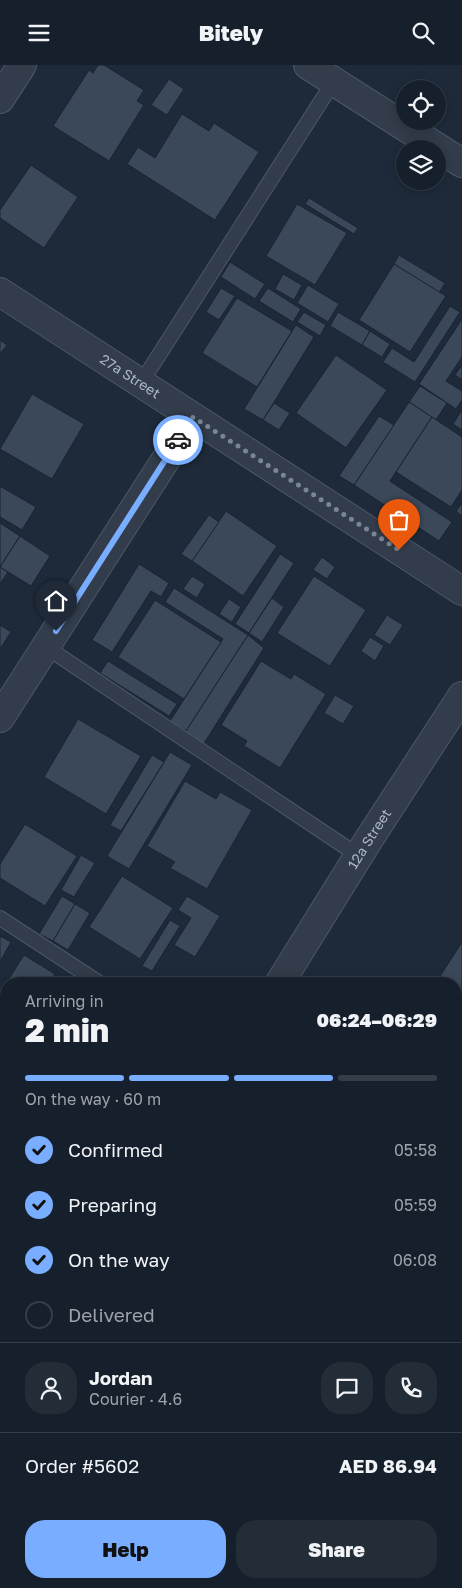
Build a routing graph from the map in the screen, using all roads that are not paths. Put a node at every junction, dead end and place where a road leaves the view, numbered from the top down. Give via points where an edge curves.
1 (22, 65) edge
2 (308, 65) edge
3 (334, 81) junction
4 (0, 99) edge
5 (462, 163) edge
6 (0, 291) edge
7 (141, 383) junction
8 (193, 417) junction
9 (462, 591) edge
10 (46, 647) junction
11 (462, 696) edge
12 (0, 718) edge
13 (359, 856) junction
14 (0, 918) edge
15 (90, 977) edge
16 (283, 977) edge

1 - 4 street
2 - 3 street
3 - 5 street
3 - 7 lane
6 - 7 street, 27a Street
7 - 8 street, 27a Street
8 - 9 street, 27a Street
8 - 10 street
10 - 12 street
10 - 13 lane
11 - 13 street, 12a Street
13 - 16 street, 12a Street
14 - 15 lane

